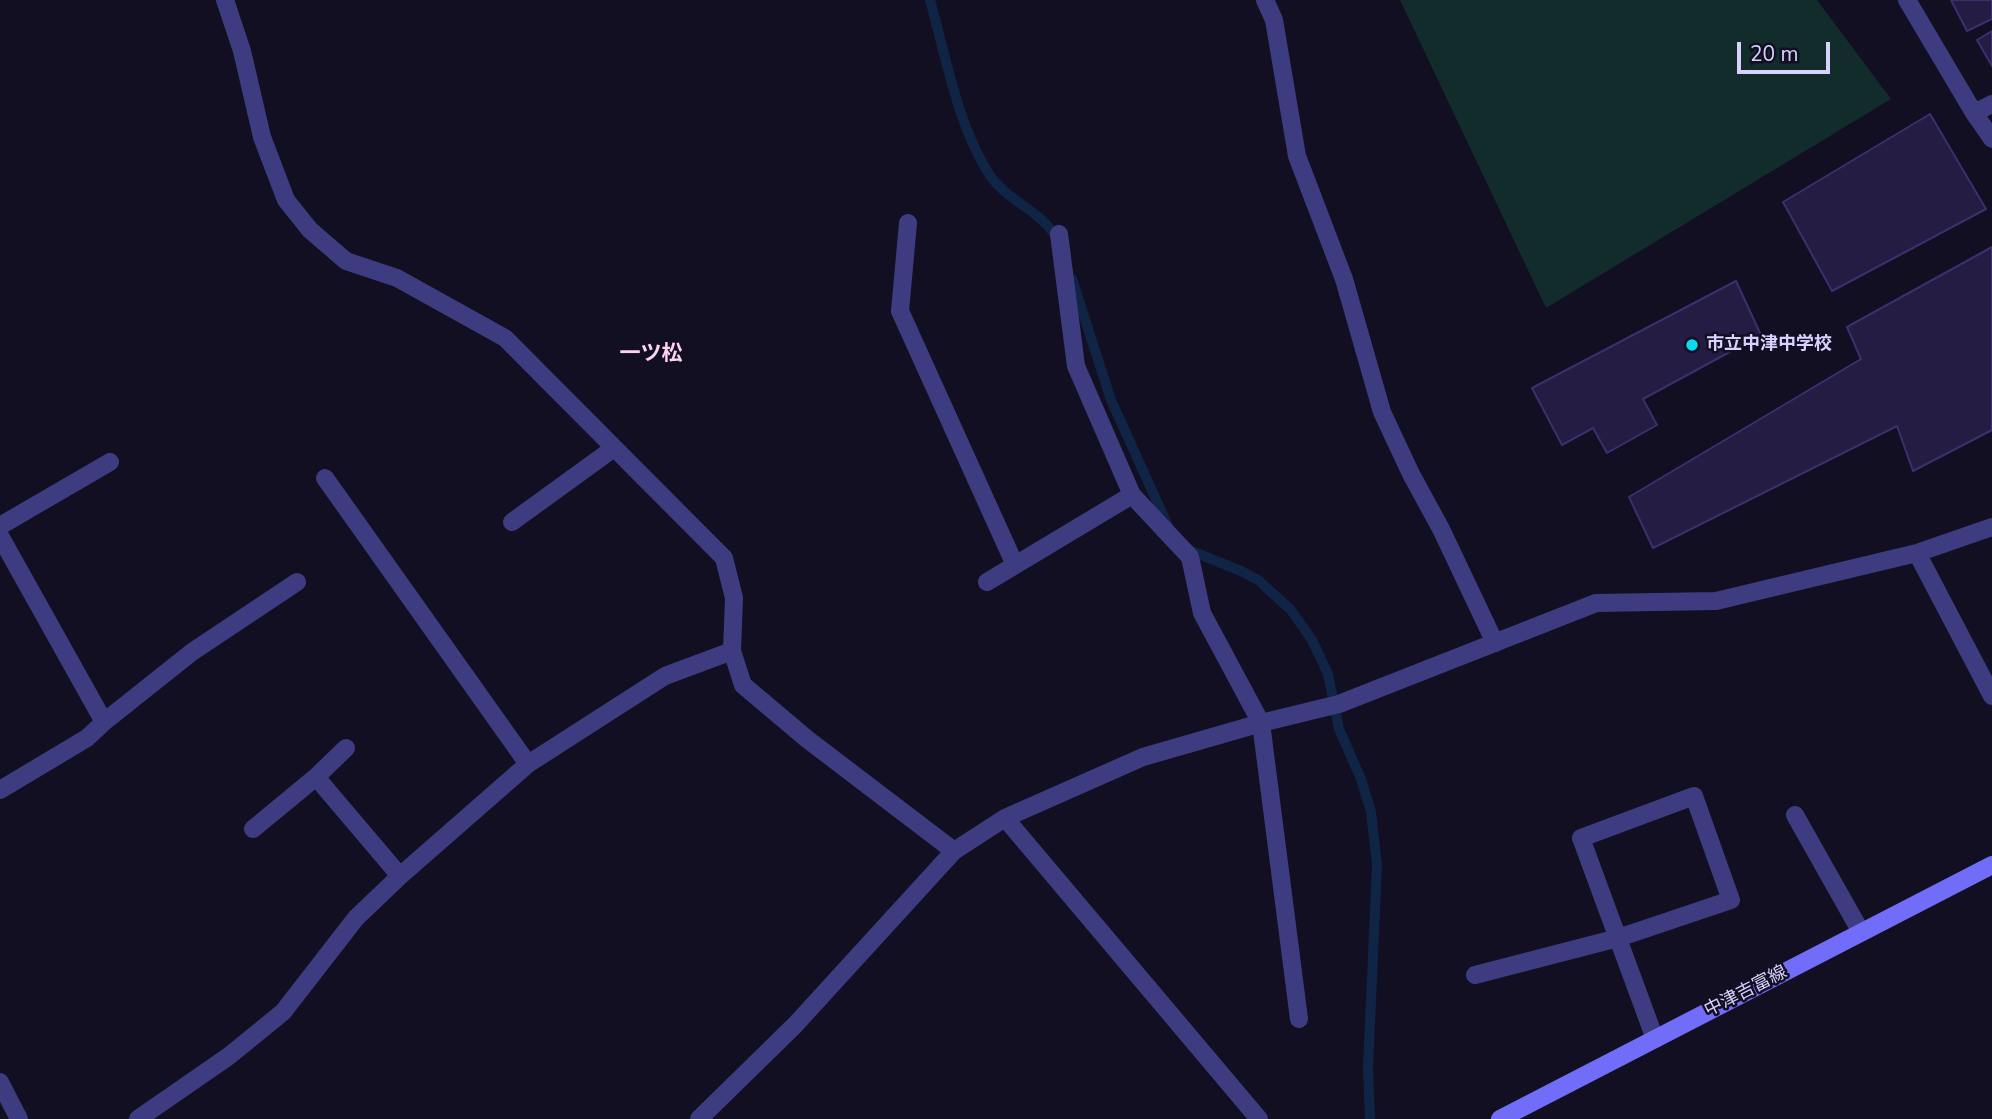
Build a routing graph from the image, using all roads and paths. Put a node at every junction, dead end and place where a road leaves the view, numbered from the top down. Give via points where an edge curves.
1 (225, 0) edge
2 (1265, 0) edge
3 (1907, 0) edge
4 (1992, 104) edge
5 (1973, 113) junction
6 (1992, 139) edge
7 (908, 223) dead end
8 (1059, 234) dead end
9 (614, 448) junction
10 (110, 462) dead end
11 (325, 478) dead end
12 (1132, 495) junction
13 (512, 522) dead end
14 (0, 526) edge
15 (1992, 527) edge
16 (0, 536) edge
17 (1917, 552) junction
18 (1015, 565) junction
19 (297, 582) dead end
20 (987, 582) dead end
21 (1495, 643) junction
22 (732, 651) junction
23 (1992, 696) edge
24 (104, 722) junction
25 (1261, 723) junction
26 (346, 748) dead end
27 (528, 765) junction
28 (316, 777) junction
29 (0, 790) edge
30 (1795, 815) dead end
31 (1005, 818) junction
32 (253, 830) dead end
33 (954, 851) junction
34 (1992, 865) edge
35 (400, 876) junction
36 (1861, 932) junction
37 (1618, 938) junction
38 (1475, 975) dead end
39 (1299, 1019) dead end
40 (1655, 1039) junction
41 (0, 1082) edge
42 (19, 1119) edge
43 (138, 1119) edge
44 (699, 1119) edge
45 (1259, 1119) edge
46 (1500, 1119) edge

1 - 9 street via 262,137 286,200 310,230 346,261 397,278 505,338
2 - 21 street via 1274,20 1297,156 1344,279 1381,412
3 - 5 street
4 - 5 street
5 - 6 street
7 - 18 street via 900,312
8 - 12 street via 1076,366
9 - 13 street
9 - 22 street via 724,558 734,598
10 - 14 street
11 - 27 street
12 - 18 street
12 - 25 street via 1190,557 1202,613
15 - 17 street
16 - 24 street
17 - 21 street via 1716,601 1596,603
17 - 23 street
18 - 20 street
19 - 24 street via 192,652
21 - 25 street via 1339,704
22 - 27 street via 665,676
22 - 33 street via 744,685
24 - 29 street via 87,738
25 - 31 street via 1143,757
25 - 39 street
26 - 28 street
27 - 35 street
28 - 32 street
28 - 35 street
30 - 36 street
31 - 33 street
31 - 45 street
33 - 44 street via 795,1026
34 - 36 main road, 中津吉富線
35 - 43 street via 356,918 283,1012
36 - 40 main road, 中津吉富線
37 - 37 street via 1581,838 1694,796 1731,900
37 - 38 street
37 - 40 street
40 - 46 main road, 中津吉富線
41 - 42 street

